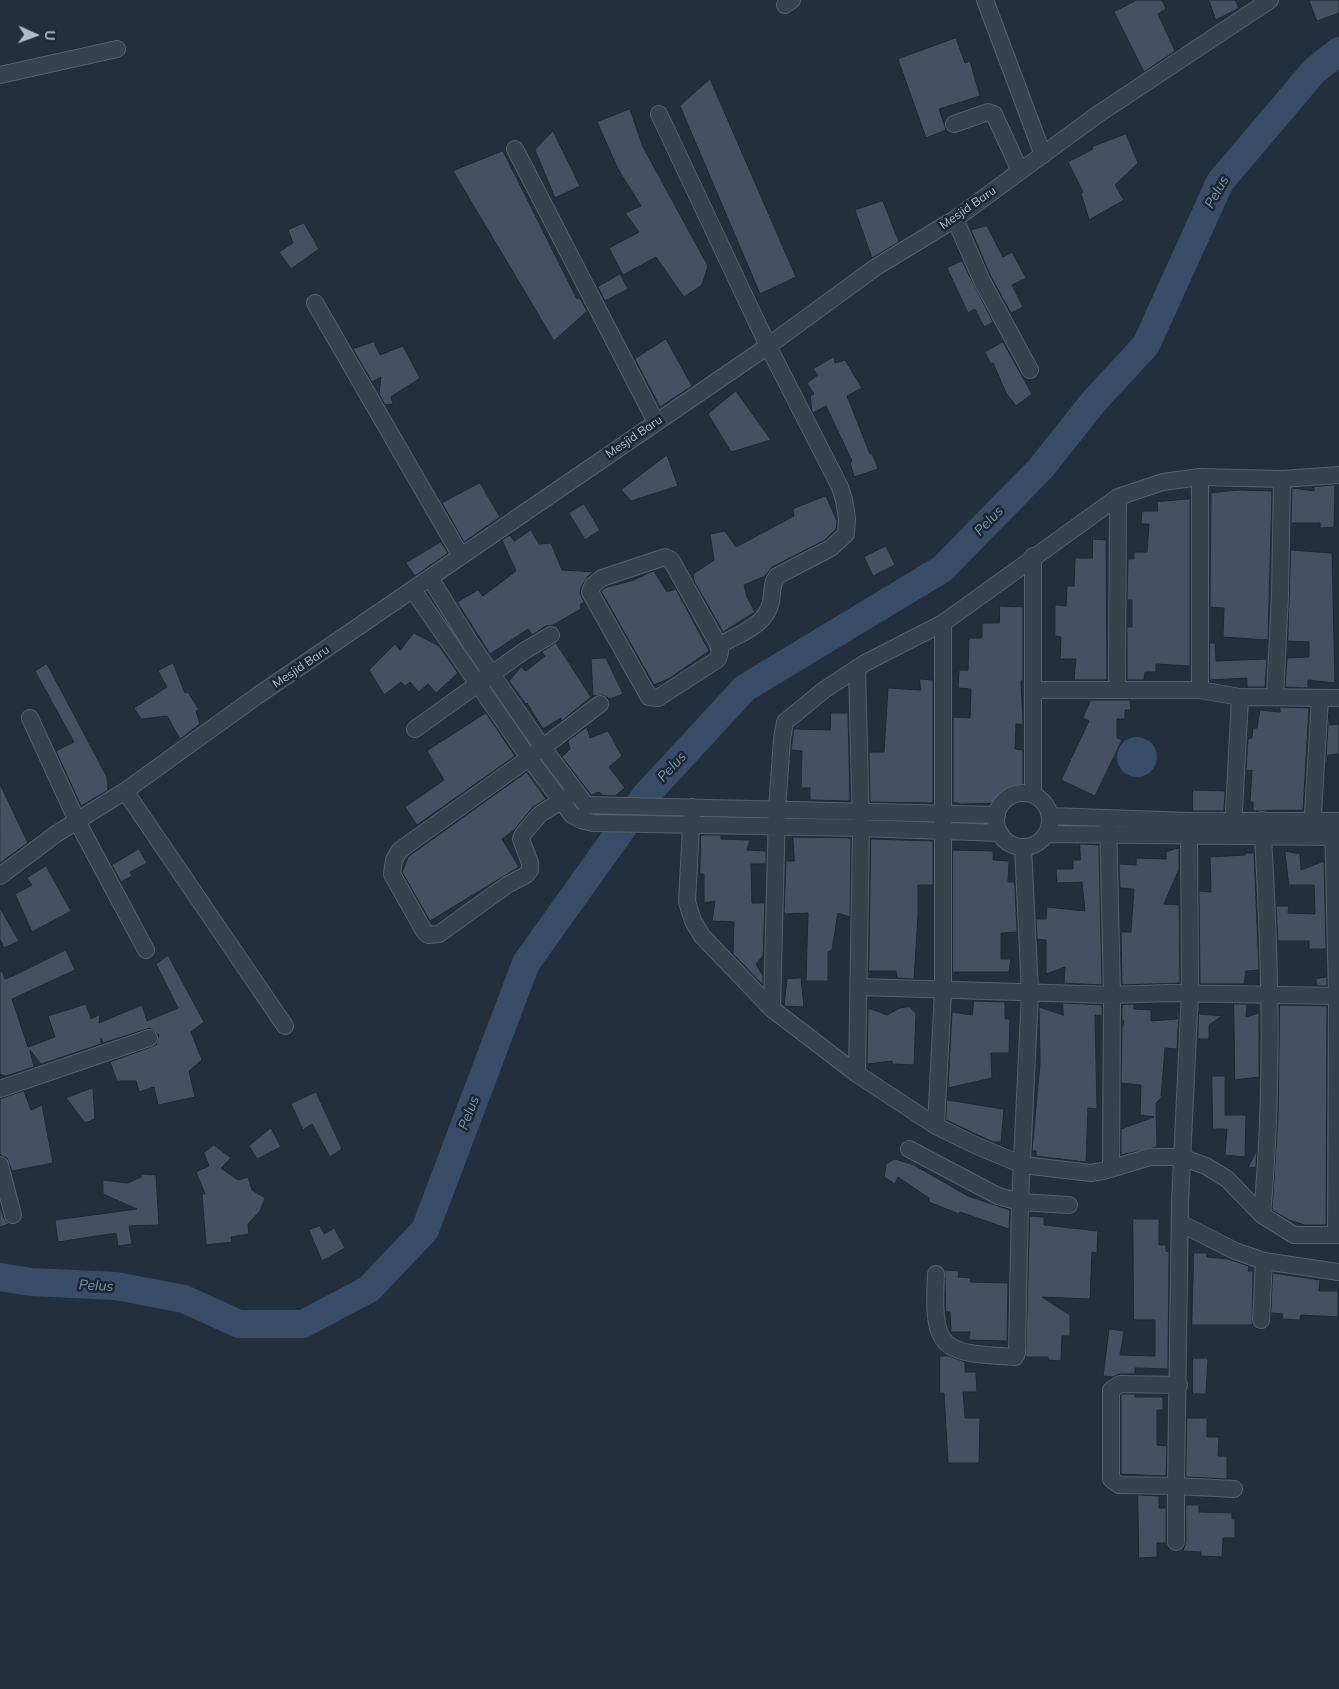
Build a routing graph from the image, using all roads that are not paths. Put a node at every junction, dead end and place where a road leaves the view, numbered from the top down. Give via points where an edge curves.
1 (985, 0) edge
2 (1270, 0) edge
3 (117, 49) dead end
4 (0, 74) edge
5 (659, 114) dead end
6 (954, 124) dead end
7 (515, 149) dead end
8 (1043, 155) junction
9 (1020, 171) junction
10 (955, 219) junction
11 (315, 303) dead end
12 (768, 346) junction
13 (1030, 370) dead end
14 (656, 422) junction
15 (1339, 475) edge
16 (1200, 477) junction
17 (1282, 479) junction
18 (1118, 497) junction
19 (461, 556) junction
20 (1033, 556) junction
21 (430, 578) junction
22 (413, 590) junction
23 (943, 623) junction
24 (551, 635) dead end
25 (718, 644) junction
26 (858, 668) junction
27 (492, 675) junction
28 (477, 684) junction
29 (1035, 690) junction
30 (1120, 690) junction
31 (1200, 690) junction
32 (1275, 697) junction
33 (1240, 698) junction
34 (1339, 698) edge
35 (1320, 699) junction
36 (600, 704) dead end
37 (30, 718) dead end
38 (415, 729) dead end
39 (542, 748) junction
40 (529, 758) junction
41 (125, 791) junction
42 (575, 791) junction
43 (1033, 795) junction
44 (561, 801) junction
45 (687, 807) junction
46 (860, 810) junction
47 (944, 813) junction
48 (997, 815) junction
49 (1050, 816) junction
50 (777, 818) junction
51 (1262, 820) junction
52 (77, 821) junction
53 (686, 824) junction
54 (1109, 826) junction
55 (861, 828) junction
56 (1189, 828) junction
57 (1233, 829) junction
58 (1312, 829) junction
59 (1336, 829) edge
60 (944, 830) junction
61 (1000, 833) junction
62 (1046, 834) junction
63 (1263, 838) junction
64 (1023, 847) junction
65 (0, 876) edge
66 (146, 950) dead end
67 (860, 987) junction
68 (943, 990) junction
69 (1030, 992) junction
70 (1190, 993) junction
71 (1270, 994) junction
72 (1112, 995) junction
73 (1338, 996) edge
74 (772, 1009) junction
75 (285, 1026) dead end
76 (149, 1038) dead end
77 (857, 1074) junction
78 (0, 1089) edge
79 (936, 1126) junction
80 (909, 1149) dead end
81 (1181, 1162) junction
82 (1111, 1169) junction
83 (1, 1170) edge
84 (1022, 1171) junction
85 (1020, 1200) junction
86 (1069, 1205) dead end
87 (13, 1215) dead end
88 (1262, 1215) junction
89 (1180, 1223) junction
90 (1337, 1235) edge
91 (1264, 1261) junction
92 (1339, 1272) edge
93 (936, 1274) dead end
94 (1261, 1320) dead end
95 (1179, 1385) junction
96 (1176, 1486) junction
97 (1234, 1489) dead end
98 (1176, 1542) dead end

1 - 8 street
2 - 8 street, Mesjid Baru via 1097,115
3 - 4 street
5 - 12 street
6 - 9 street via 988,112 994,114
7 - 14 street
8 - 9 street, Mesjid Baru
9 - 10 street, Mesjid Baru
10 - 12 street, Mesjid Baru via 876,267
10 - 13 street via 982,281
11 - 19 street
12 - 14 street, Mesjid Baru
12 - 25 street via 840,487 847,518 846,534 832,548 777,576 769,611 760,622
14 - 19 street, Mesjid Baru
15 - 17 street
16 - 17 street
16 - 18 street via 1163,482
16 - 31 street
17 - 32 street
18 - 20 street
18 - 30 street via 1117,672
19 - 21 street, Mesjid Baru
20 - 23 street
20 - 29 street
21 - 22 street, Mesjid Baru
21 - 27 street
22 - 28 street
22 - 41 street, Mesjid Baru
23 - 26 street
23 - 47 street
24 - 27 street
25 - 25 street via 718,658 658,698 649,697 590,592 593,585 602,578 665,558 671,560
26 - 46 street
26 - 50 street via 824,690 785,722
27 - 28 street
27 - 39 street
28 - 38 street
28 - 40 street
29 - 30 street
29 - 43 street
30 - 31 street
31 - 33 street
32 - 33 street
32 - 35 street
33 - 57 street
34 - 35 street
35 - 58 street
36 - 39 street
37 - 52 street
39 - 40 street
39 - 42 street
40 - 44 street
40 - 44 street via 400,850 394,860 392,874 424,931 439,934 526,875 530,863 521,839 523,834 540,814
41 - 52 street, Mesjid Baru
41 - 75 street
42 - 44 street
42 - 45 street via 586,805
43 - 48 street via 1024,793 1006,799
43 - 49 street via 1047,807
44 - 53 street via 572,815 593,823
45 - 50 street
45 - 53 street
46 - 47 street
46 - 50 street
46 - 55 street
47 - 48 street
47 - 60 street
48 - 61 street
49 - 54 street
49 - 62 street
50 - 53 street
50 - 55 street
50 - 74 street
51 - 57 street
51 - 58 street
51 - 63 street
52 - 65 street, Mesjid Baru
52 - 66 street
53 - 74 street via 688,902 693,921 715,951
54 - 56 street
54 - 62 street
54 - 72 street
55 - 60 street
55 - 67 street
56 - 57 street
56 - 70 street
57 - 63 street
58 - 59 street
58 - 63 street
59 - 73 street
60 - 61 street
60 - 68 street
61 - 64 street via 1006,841
62 - 64 street via 1032,846
63 - 71 street
64 - 69 street
67 - 68 street
67 - 77 street
68 - 69 street
68 - 79 street
69 - 72 street
69 - 84 street
70 - 71 street
70 - 72 street
70 - 81 street
71 - 73 street
71 - 88 street
72 - 82 street
73 - 90 street
74 - 77 street
76 - 78 street
77 - 79 street
79 - 84 street
80 - 85 street via 975,1186 998,1196
81 - 82 street via 1150,1157
81 - 88 street via 1206,1166 1227,1179
81 - 89 street
82 - 84 street via 1091,1172
83 - 87 street
84 - 85 street
85 - 86 street
85 - 93 street via 1015,1357 971,1355 947,1345 934,1314
88 - 90 street via 1294,1235
89 - 91 street
89 - 95 street
91 - 92 street
91 - 94 street
95 - 96 street
95 - 96 street via 1120,1384 1111,1390 1113,1482 1119,1485
96 - 97 street
96 - 98 street

